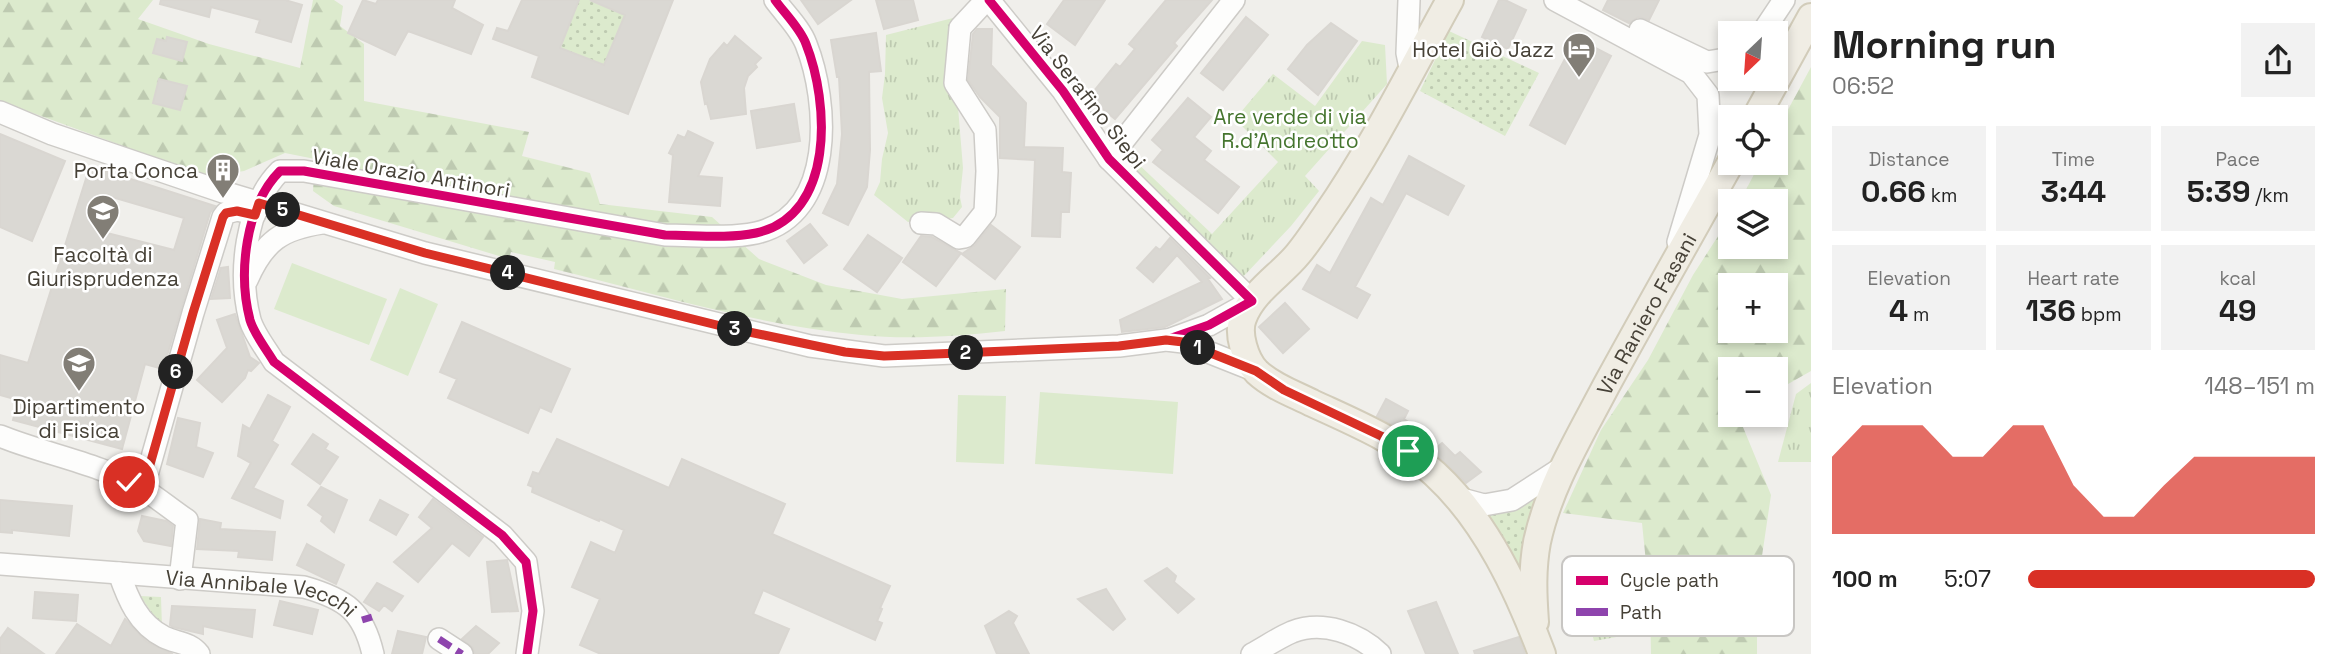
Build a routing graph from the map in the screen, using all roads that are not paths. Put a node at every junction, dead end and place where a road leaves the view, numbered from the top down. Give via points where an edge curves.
1 (775, 0) edge
2 (987, 0) edge
3 (1234, 0) edge
4 (1409, 0) edge
5 (1450, 0) edge
6 (1555, 0) edge
7 (1578, 0) edge
8 (1784, 0) edge
9 (1811, 17) edge
10 (1770, 21) edge
11 (1718, 60) edge
12 (1411, 73) junction
13 (1763, 105) edge
14 (0, 113) edge
15 (1109, 159) junction
16 (1724, 175) edge
17 (257, 209) junction
18 (324, 223) junction
19 (921, 223) dead end
20 (1667, 273) junction
21 (244, 287) junction
22 (1252, 301) junction
23 (1166, 340) junction
24 (1256, 371) junction
25 (0, 436) edge
26 (1563, 467) junction
27 (143, 489) junction
28 (1458, 498) junction
29 (0, 564) edge
30 (119, 573) junction
31 (180, 579) junction
32 (439, 639) dead end
33 (1539, 646) edge
34 (199, 654) edge
35 (373, 654) edge
36 (462, 654) edge
37 (527, 654) edge
38 (1252, 654) edge
39 (1380, 654) edge

1 - 17 street, Viale Orazio Antinori via 805,40 822,134 816,177 804,202 787,219 758,233 665,235 304,171 280,171 266,185
2 - 15 street, Via Serafino Siepi via 1063,91
2 - 19 street via 960,28 955,83 985,130 985,212 965,237 936,224
3 - 15 street
4 - 12 street
5 - 12 main road
6 - 20 street via 1691,73 1708,95 1710,135
7 - 11 street via 1707,62
8 - 10 street
9 - 13 main road
12 - 22 main road via 1327,213 1298,254
14 - 17 street via 225,193
15 - 22 street, Via Serafino Siepi
16 - 20 main road, Via Raniero Fasani
17 - 18 street
17 - 21 street, Viale Orazio Antinori via 245,252
17 - 27 street via 223,217
18 - 21 street via 280,234 256,260
18 - 23 street via 438,257 845,352 912,355
20 - 26 main road, Via Raniero Fasani
21 - 37 street, Viale Orazio Antinori via 250,323 274,362 502,535 526,562 533,611
22 - 23 street via 1209,325
22 - 24 main road via 1241,329 1245,353
23 - 24 street via 1183,342
24 - 28 main road via 1284,390 1408,451
25 - 27 street
26 - 28 street, Via Raniero Fasani via 1511,500 1484,505
26 - 33 main road, Via Raniero Fasani via 1543,519 1534,563
27 - 31 street via 187,520
28 - 33 main road via 1492,542
29 - 30 street, Via Annibale Vecchi
30 - 31 street, Via Annibale Vecchi
30 - 34 street via 134,611 164,637 194,647
31 - 35 street, Via Annibale Vecchi via 304,587 340,600 367,619
32 - 36 street
38 - 39 street via 1294,631 1320,628 1339,629

